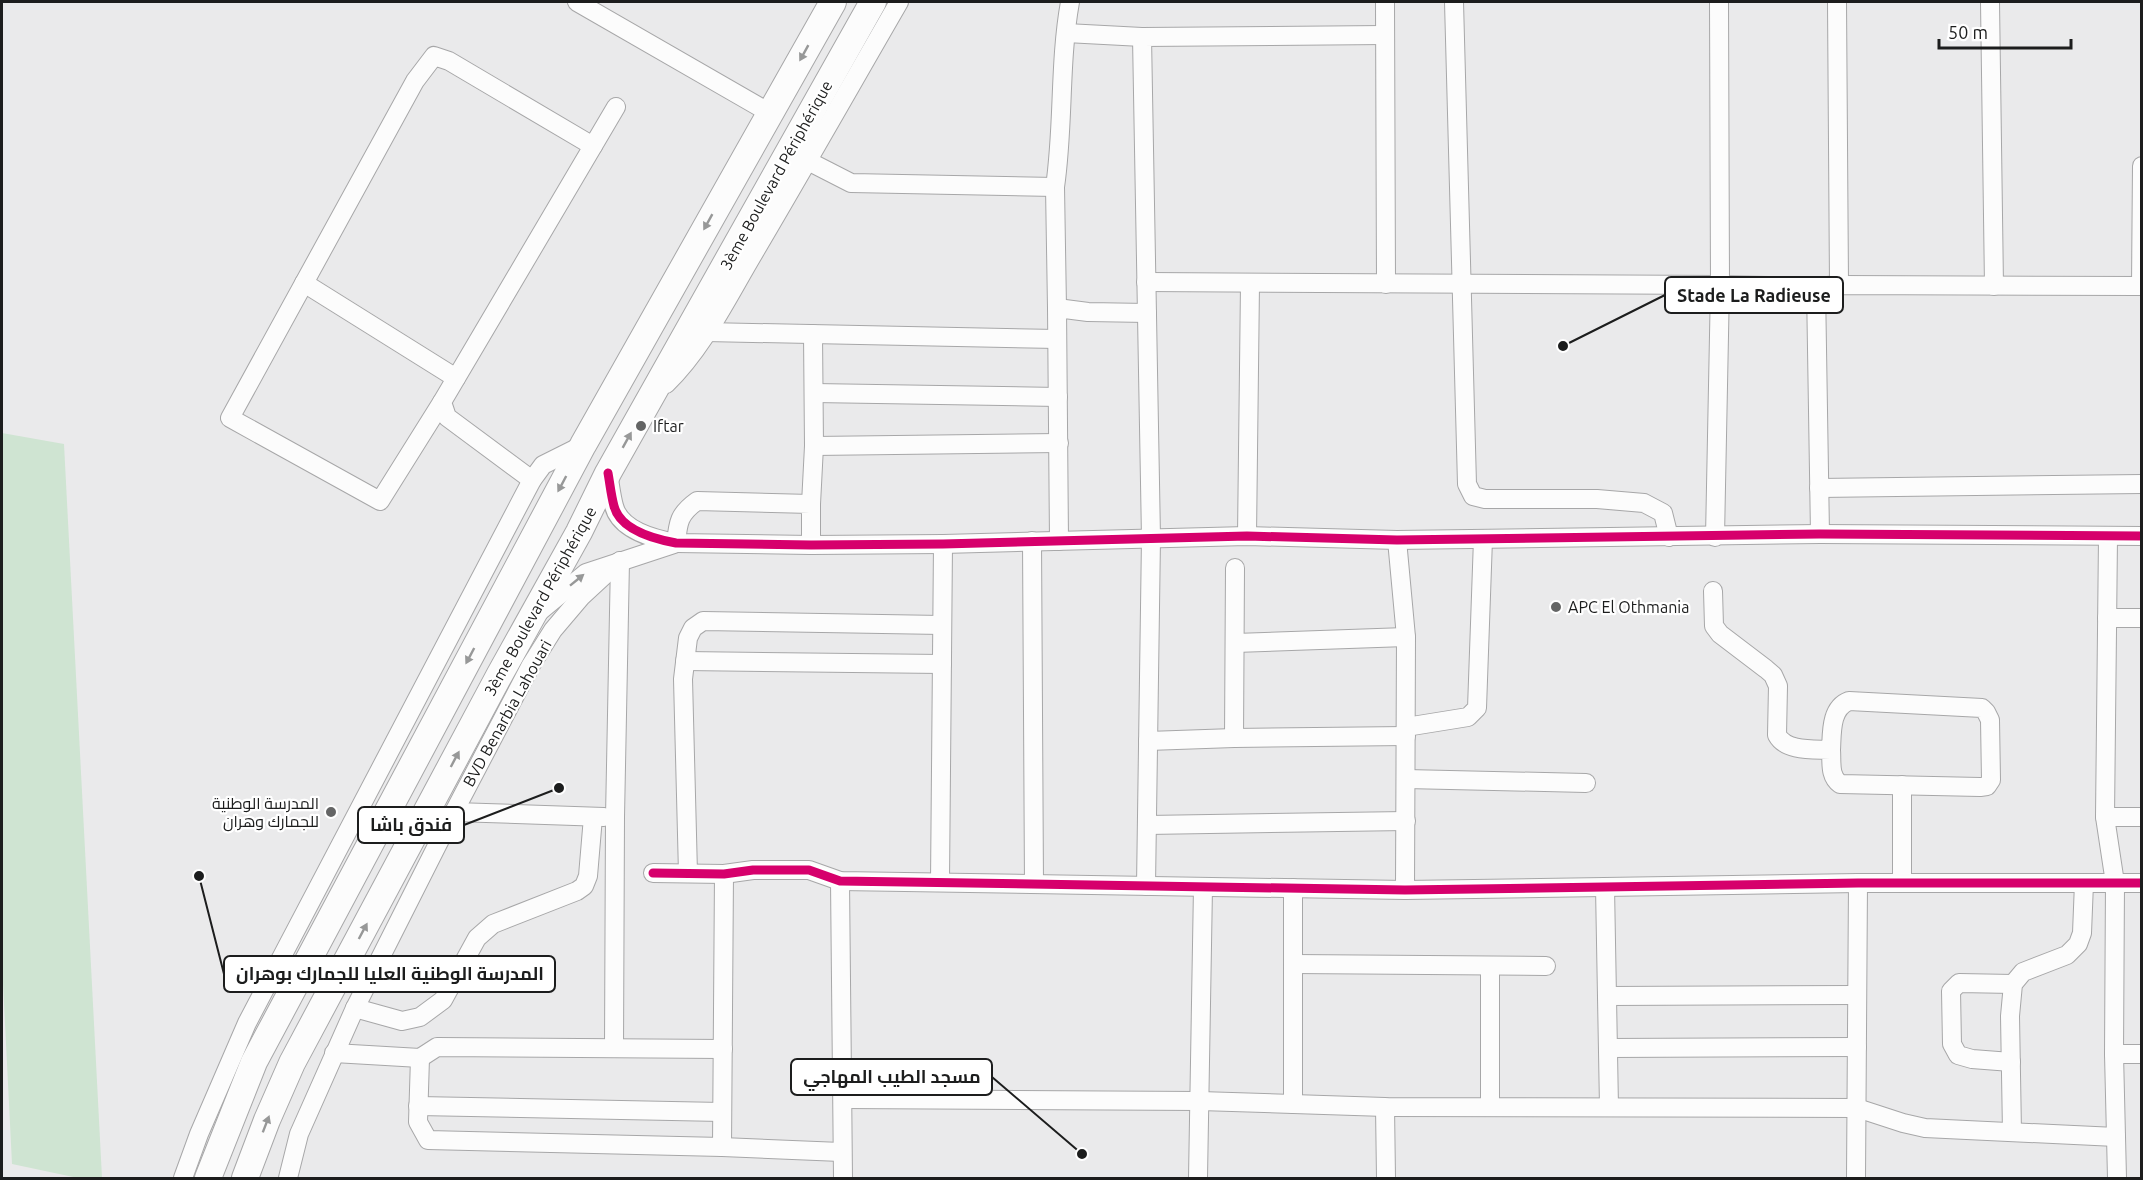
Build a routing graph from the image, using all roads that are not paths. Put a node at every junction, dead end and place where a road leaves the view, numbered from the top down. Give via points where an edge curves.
1 (577, 2) edge
2 (832, 2) edge
3 (873, 2) edge
4 (899, 2) edge
5 (1070, 2) edge
6 (1384, 2) edge
7 (1454, 2) edge
8 (1719, 2) edge
9 (1837, 2) edge
10 (1990, 2) edge
11 (1066, 33) junction
12 (1385, 35) junction
13 (1142, 37) junction
14 (616, 107) dead end
15 (770, 113) junction
16 (592, 146) junction
17 (808, 161) junction
18 (2142, 166) edge
19 (1055, 187) junction
20 (1146, 282) junction
21 (304, 283) junction
22 (1250, 284) junction
23 (1386, 284) junction
24 (1461, 284) junction
25 (1720, 285) junction
26 (1839, 285) junction
27 (1994, 285) junction
28 (2141, 286) edge
29 (1816, 287) junction
30 (1057, 308) junction
31 (1147, 312) junction
32 (706, 332) junction
33 (813, 334) junction
34 (1057, 339) junction
35 (456, 378) junction
36 (814, 393) junction
37 (1058, 397) junction
38 (650, 400) junction
39 (442, 402) junction
40 (1059, 442) junction
41 (583, 445) junction
42 (814, 446) junction
43 (608, 473) junction
44 (532, 480) junction
45 (2142, 484) edge
46 (1819, 488) junction
47 (812, 504) junction
48 (1820, 534) junction
49 (1247, 536) junction
50 (2142, 536) edge
51 (1669, 537) junction
52 (1715, 537) junction
53 (2108, 537) junction
54 (1151, 538) junction
55 (1483, 539) junction
56 (1396, 540) junction
57 (1032, 541) junction
58 (1059, 541) junction
59 (675, 543) junction
60 (944, 544) junction
61 (811, 545) junction
62 (620, 561) junction
63 (1235, 568) dead end
64 (1713, 591) dead end
65 (532, 617) junction
66 (2107, 618) junction
67 (2142, 618) edge
68 (942, 625) junction
69 (1406, 637) junction
70 (1235, 643) junction
71 (685, 661) junction
72 (942, 664) junction
73 (1406, 732) junction
74 (1234, 738) junction
75 (1148, 741) junction
76 (1831, 750) junction
77 (1406, 779) junction
78 (1586, 783) dead end
79 (1902, 785) junction
80 (454, 812) junction
81 (593, 817) junction
82 (615, 817) junction
83 (2105, 817) junction
84 (2142, 817) edge
85 (1406, 821) junction
86 (1147, 825) junction
87 (653, 873) dead end
88 (688, 873) junction
89 (724, 874) junction
90 (840, 881) junction
91 (940, 882) junction
92 (1858, 883) junction
93 (1902, 883) junction
94 (2084, 883) junction
95 (2115, 883) junction
96 (2142, 883) edge
97 (1034, 884) junction
98 (1146, 886) junction
99 (1203, 887) junction
100 (1605, 887) junction
101 (1293, 888) junction
102 (1405, 891) junction
103 (1293, 964) junction
104 (1490, 966) junction
105 (1546, 966) dead end
106 (2013, 984) junction
107 (1857, 995) junction
108 (1607, 996) junction
109 (355, 1008) junction
110 (1857, 1047) junction
111 (614, 1048) junction
112 (1608, 1048) junction
113 (723, 1049) junction
114 (334, 1053) junction
115 (2114, 1054) junction
116 (2142, 1054) edge
117 (420, 1058) junction
118 (2011, 1062) junction
119 (843, 1099) junction
120 (1200, 1101) junction
121 (1293, 1104) junction
122 (418, 1107) junction
123 (1385, 1107) junction
124 (1490, 1107) junction
125 (1609, 1107) junction
126 (1857, 1108) junction
127 (722, 1112) junction
128 (2012, 1132) junction
129 (2116, 1137) junction
130 (722, 1147) junction
131 (841, 1152) junction
132 (183, 1179) edge
133 (208, 1179) edge
134 (245, 1179) edge
135 (288, 1179) edge
136 (843, 1179) edge
137 (1198, 1179) edge
138 (1386, 1179) edge
139 (1856, 1179) edge
140 (2117, 1179) edge

1 - 15 street
2 -> 15 highway, 3ème Boulevard Périphérique
3 - 38 highway, 3ème Boulevard Périphérique
4 - 17 street
5 - 11 street
6 - 12 street
7 - 24 street
8 - 25 street
9 - 26 street
10 - 27 street
11 - 13 street
11 - 19 street
12 - 13 street
12 - 23 street
13 - 20 street
14 - 16 street
15 -> 41 highway, 3ème Boulevard Périphérique
16 - 21 street via 449,61 434,57 414,81
16 - 35 street
17 - 19 street via 851,183
17 - 32 street
18 - 28 street
19 - 30 street
20 - 22 street
20 - 31 street
21 - 35 street
21 - 39 street via 230,418 380,501
22 - 23 street
22 - 49 street
23 - 24 street
24 - 25 street
24 - 51 street via 1467,484 1473,496 1644,503 1663,513
25 - 29 street
25 - 52 street
26 - 27 street
26 - 29 street
27 - 28 street
29 - 46 street
30 - 31 street
30 - 34 street
31 - 54 street
32 - 33 street
32 - 38 street via 680,370
33 - 34 street
33 - 36 street
34 - 37 street
35 - 39 street
36 - 37 street
36 - 42 street
37 - 40 street
43 -> 38 highway, 3ème Boulevard Périphérique
39 - 44 street via 447,417
40 - 42 street
40 - 58 street
41 - 44 street via 543,465
41 -> 133 highway, 3ème Boulevard Périphérique via 254,1062
42 - 47 street
43 - 59 street via 614,509 629,527
43 - 65 highway, 3ème Boulevard Périphérique
44 - 132 street via 247,1023
45 - 46 street
46 - 48 street
47 - 59 street via 697,501 678,524
47 - 61 street
48 - 52 street
48 - 53 street
49 - 54 street
49 - 56 street
50 - 53 street
51 - 52 street
51 - 55 street
53 - 66 street
54 - 58 street
54 - 75 street
55 - 56 street
55 - 73 street via 1477,708 1468,717
56 - 69 street
57 - 58 street
57 - 60 street
57 - 97 street
59 - 61 street
59 - 62 street
60 - 61 street
60 - 68 street
65 -> 62 street via 586,573
62 - 80 street, BVD Benarbia Lahouari via 553,630
62 - 82 street
63 - 70 street
64 - 76 street via 1714,626 1773,675 1778,686 1780,740 1787,746
134 -> 65 highway, 3ème Boulevard Périphérique via 292,1063
66 - 67 street
66 - 83 street
68 - 71 street via 703,621 688,638
68 - 72 street
69 - 70 street
69 - 73 street
70 - 74 street
71 - 72 street
71 - 88 street
72 - 91 street
73 - 74 street
73 - 77 street
74 - 75 street
75 - 86 street
76 - 79 street via 1832,775 1840,784
76 - 79 street via 1834,717 1849,701 1982,708 1986,712 1991,780 1988,786
77 - 78 street
77 - 85 street
79 - 93 street
80 - 81 street
80 - 109 street, BVD Benarbia Lahouari
81 - 82 street
81 - 109 street via 584,886 493,924 477,938 443,1000 420,1017 402,1021
82 - 111 street
83 - 84 street
83 - 95 street
85 - 86 street
85 - 102 street
86 - 98 street
87 - 88 street
88 - 89 street
89 - 90 street via 809,870
89 - 113 street
90 - 91 street
90 - 119 street
91 - 97 street
92 - 93 street
92 - 100 street
92 - 107 street
93 - 94 street
94 - 95 street
94 - 106 street via 2078,944 2067,955 2023,972
95 - 96 street
95 - 115 street
97 - 98 street
98 - 99 street
99 - 101 street
99 - 120 street
100 - 102 street
100 - 108 street
101 - 102 street
101 - 103 street
103 - 104 street
103 - 121 street
104 - 105 street
104 - 124 street
106 - 118 street
106 - 118 street via 1959,983 1951,991 1952,1044 1958,1055
107 - 108 street
107 - 110 street
108 - 112 street
109 - 114 street, BVD Benarbia Lahouari
110 - 112 street
110 - 126 street
111 - 113 street
111 - 117 street via 437,1047
112 - 125 street
113 - 127 street
114 - 117 street
114 - 135 street, BVD Benarbia Lahouari via 299,1134
115 - 116 street
115 - 129 street
117 - 122 street
118 - 128 street
119 - 120 street
119 - 131 street
120 - 121 street
120 - 137 street
121 - 123 street
122 - 127 street
122 - 130 street via 418,1122 428,1140
123 - 124 street
123 - 138 street
124 - 125 street
125 - 126 street
126 - 128 street via 1925,1128
126 - 139 street
127 - 130 street
128 - 129 street
129 - 140 street
130 - 131 street
131 - 136 street

